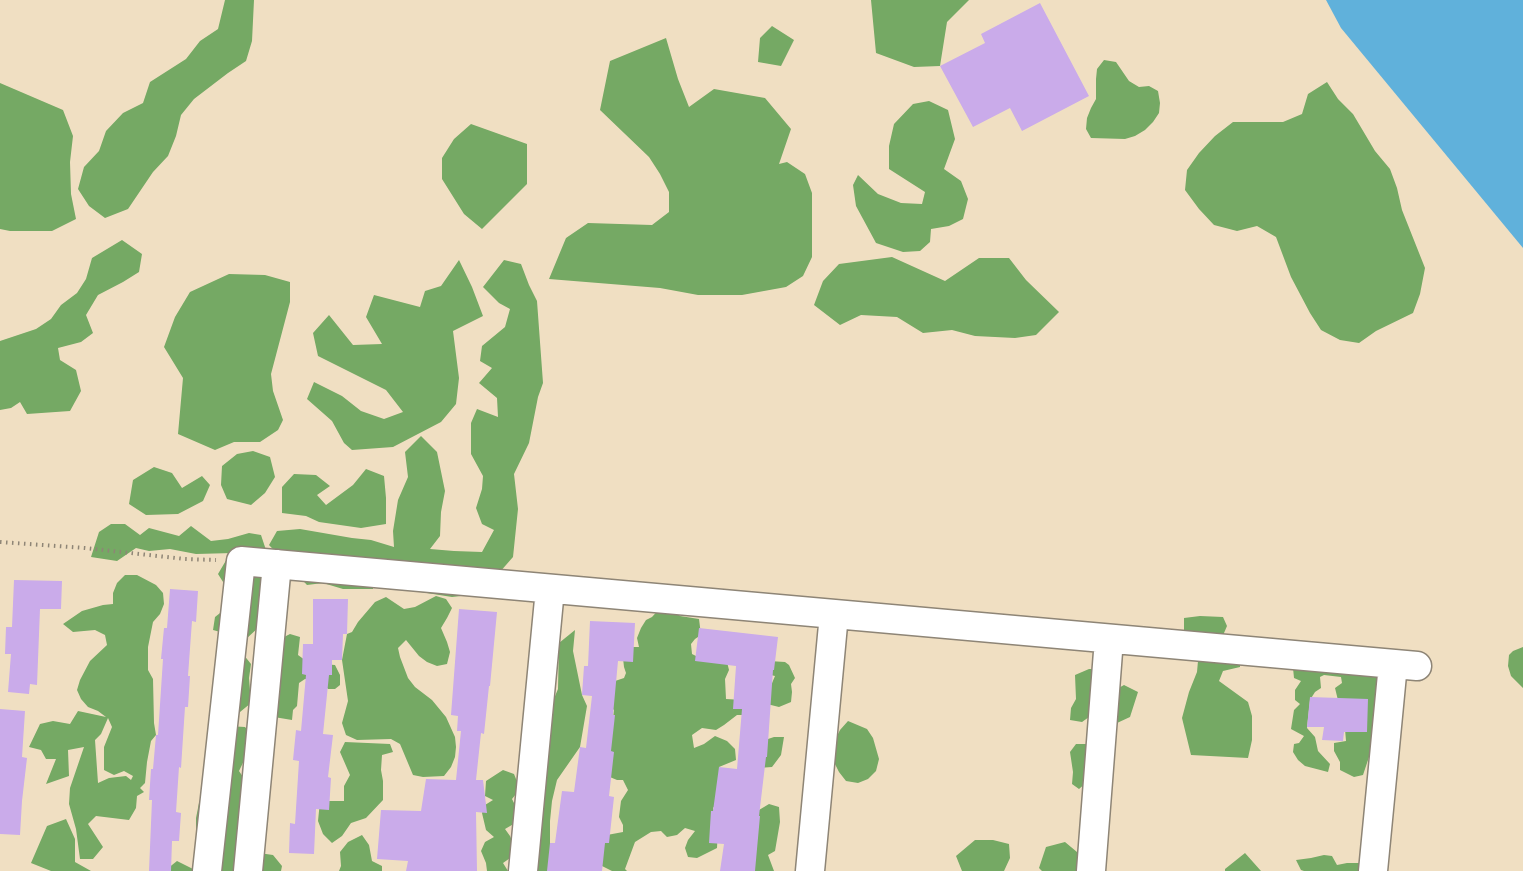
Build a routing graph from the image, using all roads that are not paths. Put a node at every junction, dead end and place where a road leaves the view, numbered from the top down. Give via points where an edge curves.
1 (277, 564) junction
2 (550, 589) junction
3 (834, 614) junction
4 (1109, 639) junction
5 (207, 871) edge
6 (248, 871) edge
7 (523, 871) edge
8 (810, 871) edge
9 (1091, 871) edge
10 (1373, 871) edge

1 - 2 street
1 - 5 street via 241,561
1 - 6 street
2 - 3 street
2 - 7 street
3 - 4 street
3 - 8 street
4 - 9 street
4 - 10 street via 1405,665

